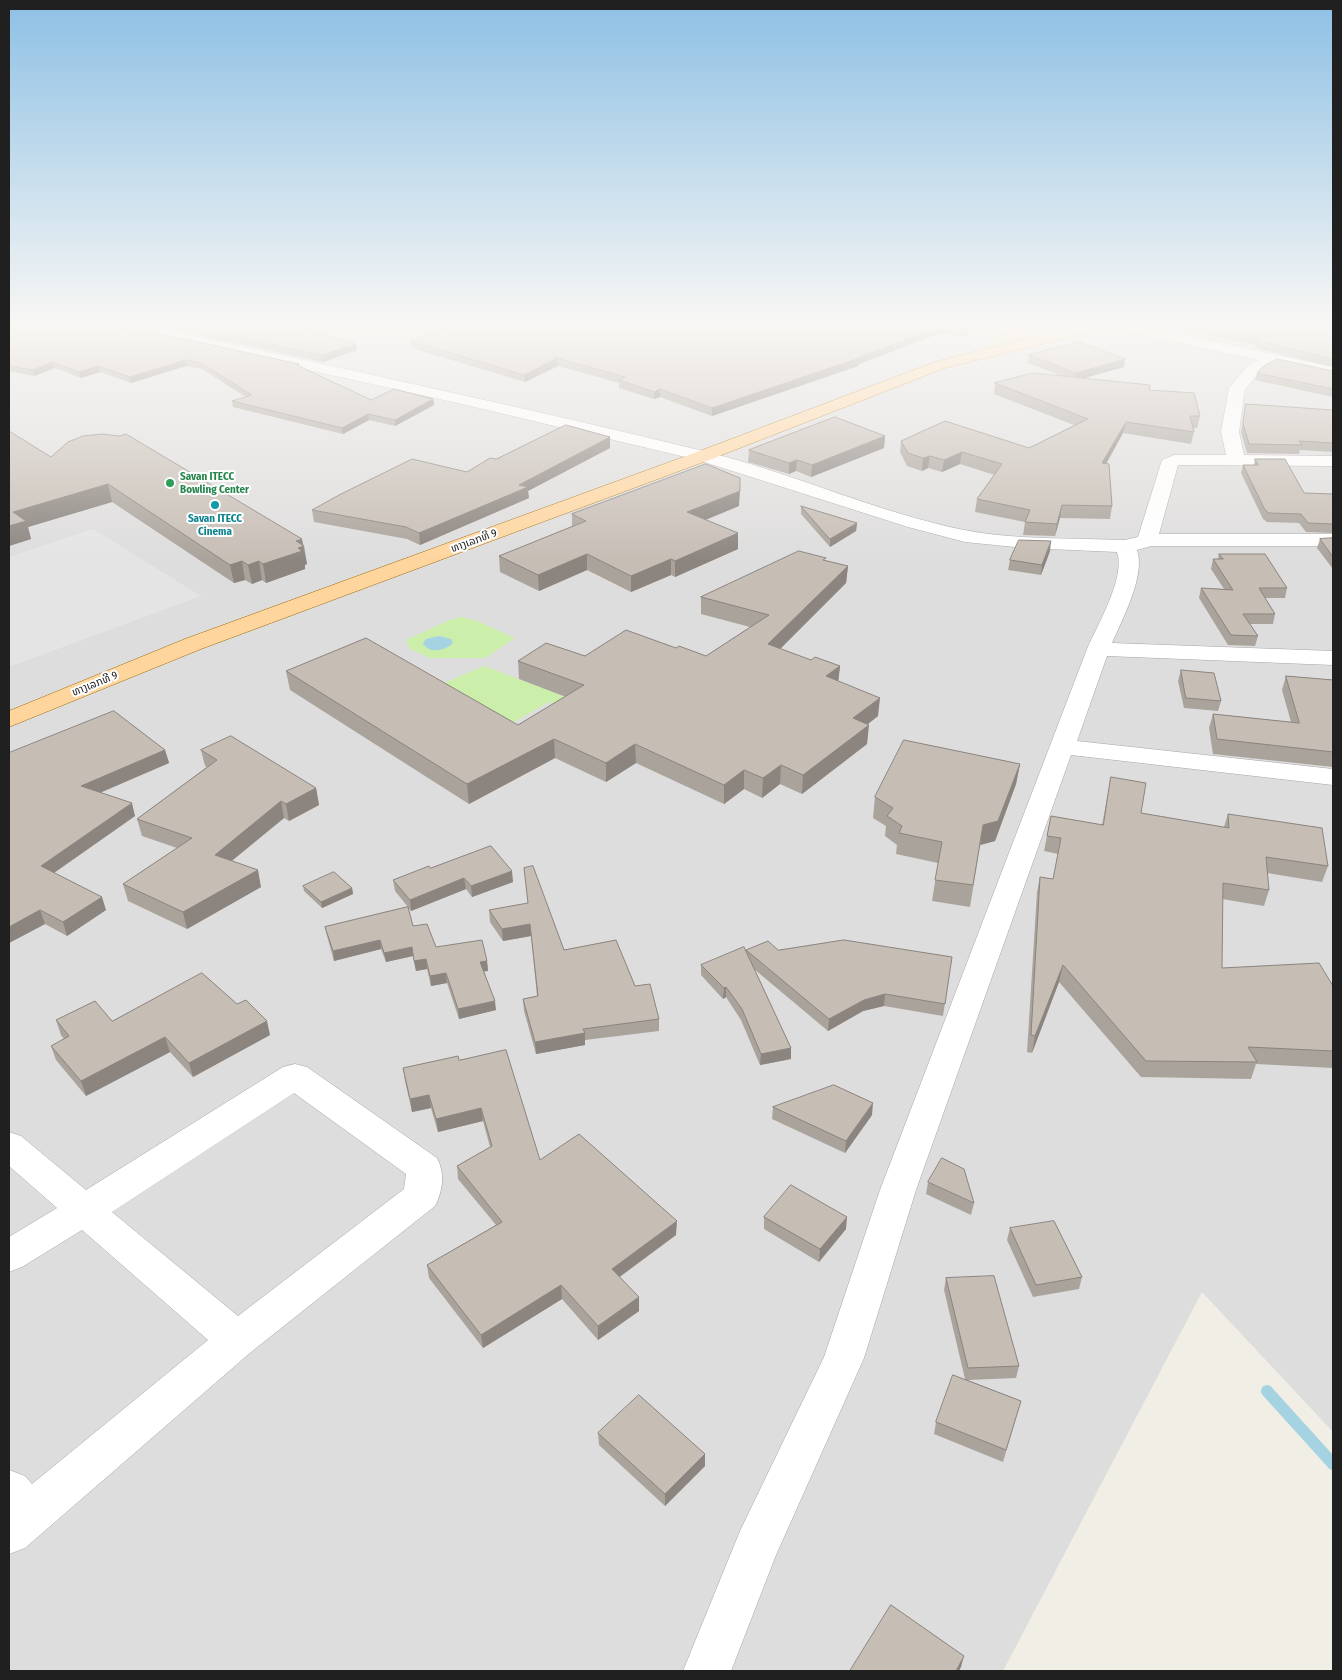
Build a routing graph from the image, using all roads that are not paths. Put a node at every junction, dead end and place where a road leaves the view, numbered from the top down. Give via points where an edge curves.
1 (485, 404) edge
2 (837, 404) edge
3 (1234, 404) edge
4 (703, 456) junction
5 (1236, 460) junction
6 (1333, 461) edge
7 (1147, 540) junction
8 (1333, 540) edge
9 (1125, 546) junction
10 (1098, 649) junction
11 (1333, 658) edge
12 (9, 720) edge
13 (1063, 747) junction
14 (1333, 777) edge
15 (9, 1146) edge
16 (85, 1210) junction
17 (9, 1256) edge
18 (237, 1340) junction
19 (15, 1512) edge
20 (706, 1671) edge

1 - 4 street
2 - 4 main road, ທາງເລກທີ 9
3 - 5 street via 1230,432
4 - 9 street via 915,524 965,536
4 - 12 main road, ທາງເລກທີ 9 via 193,644
5 - 6 street
5 - 7 street via 1174,460 1168,464
7 - 8 street
7 - 9 street
9 - 10 street via 1129,551 1128,577
10 - 11 street
10 - 13 street
13 - 14 street
13 - 20 street via 898,1190 844,1358 756,1547
15 - 16 street
16 - 17 street
16 - 18 street
16 - 18 street via 295,1076 424,1168 422,1196
18 - 19 street

